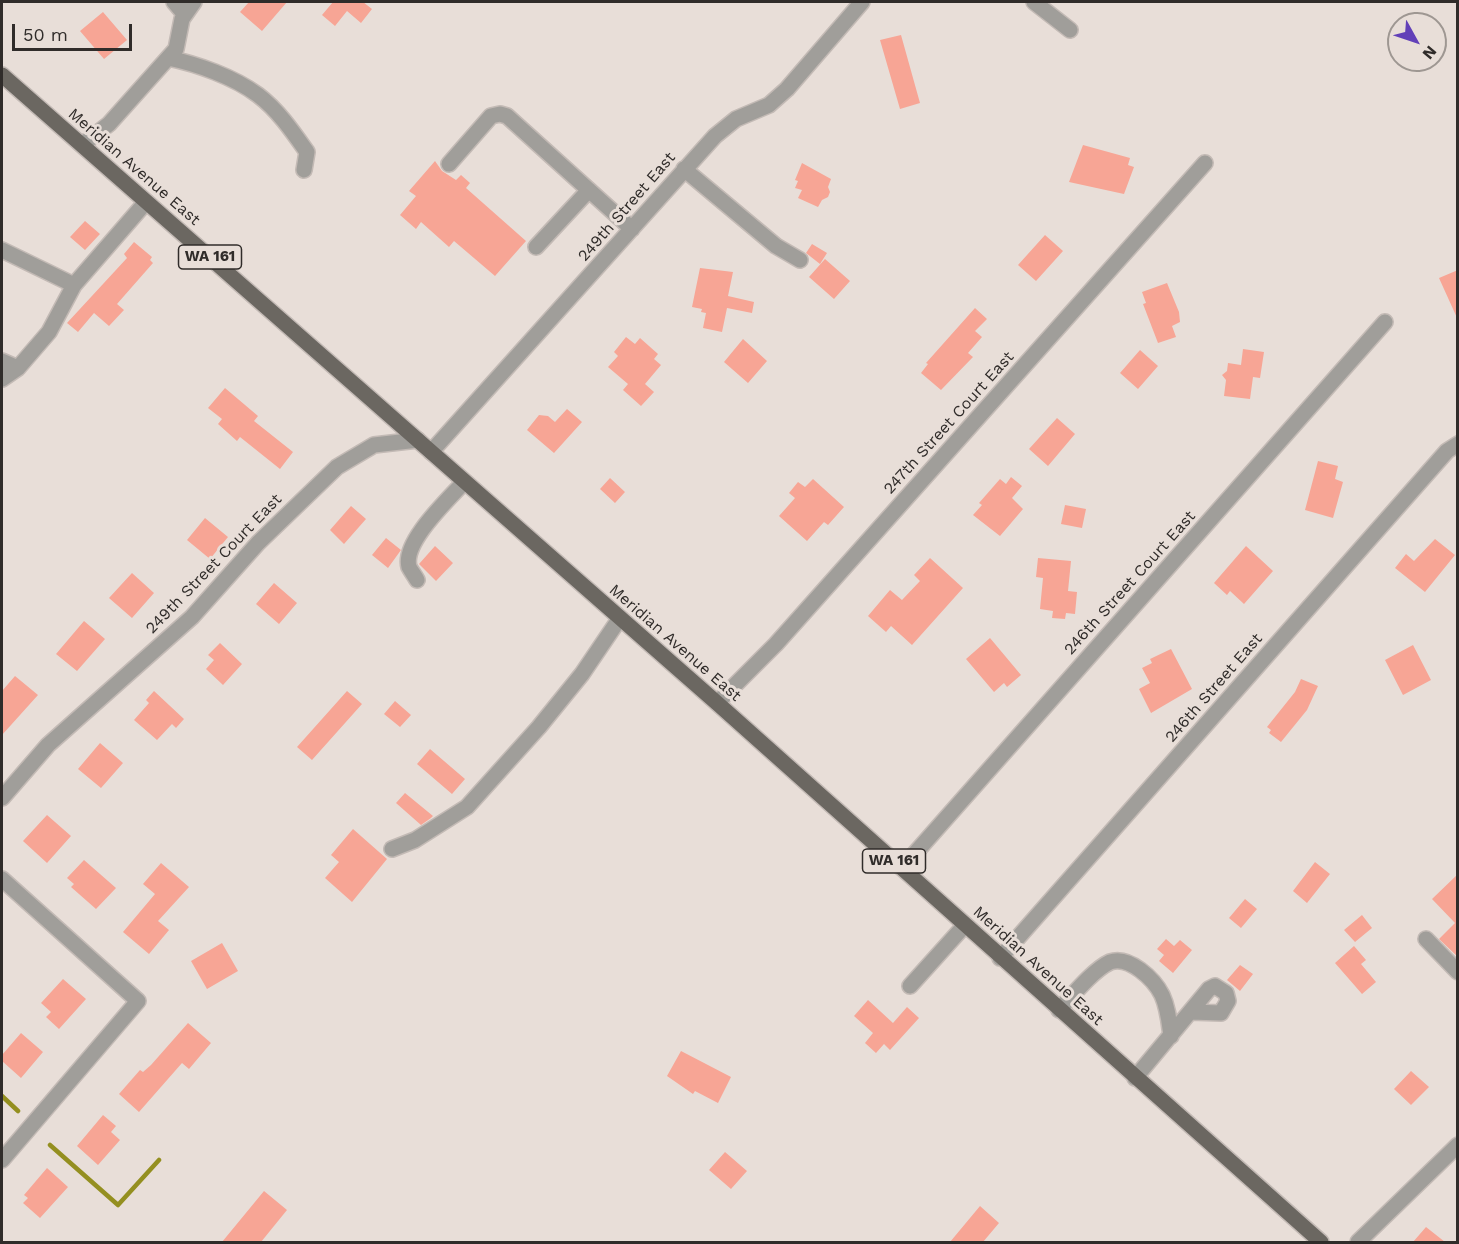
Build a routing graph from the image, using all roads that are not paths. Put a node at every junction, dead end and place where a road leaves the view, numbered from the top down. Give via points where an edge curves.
1 (174, 2) edge
2 (194, 2) edge
3 (862, 2) edge
4 (1034, 2) edge
5 (184, 15) junction
6 (1070, 30) dead end
7 (168, 58) junction
8 (2, 75) edge
9 (82, 145) junction
10 (1205, 163) dead end
11 (450, 164) dead end
12 (684, 168) junction
13 (304, 170) dead end
14 (589, 190) junction
15 (146, 202) junction
16 (632, 229) junction
17 (536, 247) dead end
18 (2, 250) edge
19 (800, 260) dead end
20 (74, 285) junction
21 (1385, 322) dead end
22 (2, 361) edge
23 (18, 368) junction
24 (2, 379) edge
25 (418, 440) junction
26 (1458, 444) edge
27 (431, 452) junction
28 (464, 482) junction
29 (417, 580) dead end
30 (620, 618) junction
31 (717, 704) junction
32 (2, 798) edge
33 (392, 849) dead end
34 (902, 868) junction
35 (2, 879) edge
36 (964, 925) junction
37 (1426, 939) dead end
38 (1000, 958) junction
39 (1458, 972) edge
40 (909, 986) dead end
41 (1059, 1010) junction
42 (1191, 1012) dead end
43 (1171, 1036) junction
44 (1136, 1078) junction
45 (1458, 1145) edge
46 (2, 1160) edge
47 (1321, 1242) edge
48 (1358, 1242) edge

1 - 5 street
2 - 5 street
3 - 12 street, 249th Street East via 788,89 769,105 736,118
4 - 6 street
5 - 7 street via 176,49
7 - 9 street via 109,124
7 - 13 street via 197,64 258,95 290,127 307,152
8 - 9 main road, Meridian Avenue East / WA 161
9 - 15 main road, Meridian Avenue East / WA 161
10 - 31 street, 247th Street Court East via 776,644
11 - 14 street via 490,116 500,114 507,116
12 - 16 street, 249th Street East
12 - 19 street via 776,246
14 - 16 street
14 - 17 street
15 - 20 street
15 - 25 main road, Meridian Avenue East / WA 161
16 - 27 street, 249th Street East
18 - 20 street
20 - 23 street via 49,332
21 - 34 street, 246th Street Court East
22 - 23 street
23 - 24 street
25 - 27 main road, Meridian Avenue East / WA 161
25 - 32 street, 249th Street Court East via 374,445 345,460 258,543 192,617 48,746
26 - 38 street, 246th Street East via 1439,460
27 - 28 main road, Meridian Avenue East / WA 161
28 - 29 street via 427,524 409,552 409,567
28 - 30 main road, Meridian Avenue East / WA 161
30 - 31 main road, Meridian Avenue East / WA 161
30 - 33 street via 547,718 467,807 415,840
31 - 34 main road, Meridian Avenue East / WA 161
34 - 36 main road, Meridian Avenue East / WA 161
35 - 46 street via 138,1001
36 - 38 main road, Meridian Avenue East / WA 161
36 - 40 street
37 - 39 street
38 - 41 main road, Meridian Avenue East / WA 161
41 - 43 street via 1110,963 1125,960 1161,992
41 - 44 main road, Meridian Avenue East / WA 161
42 - 43 street
43 - 44 street
44 - 47 main road, Meridian Avenue East / WA 161
45 - 48 street

